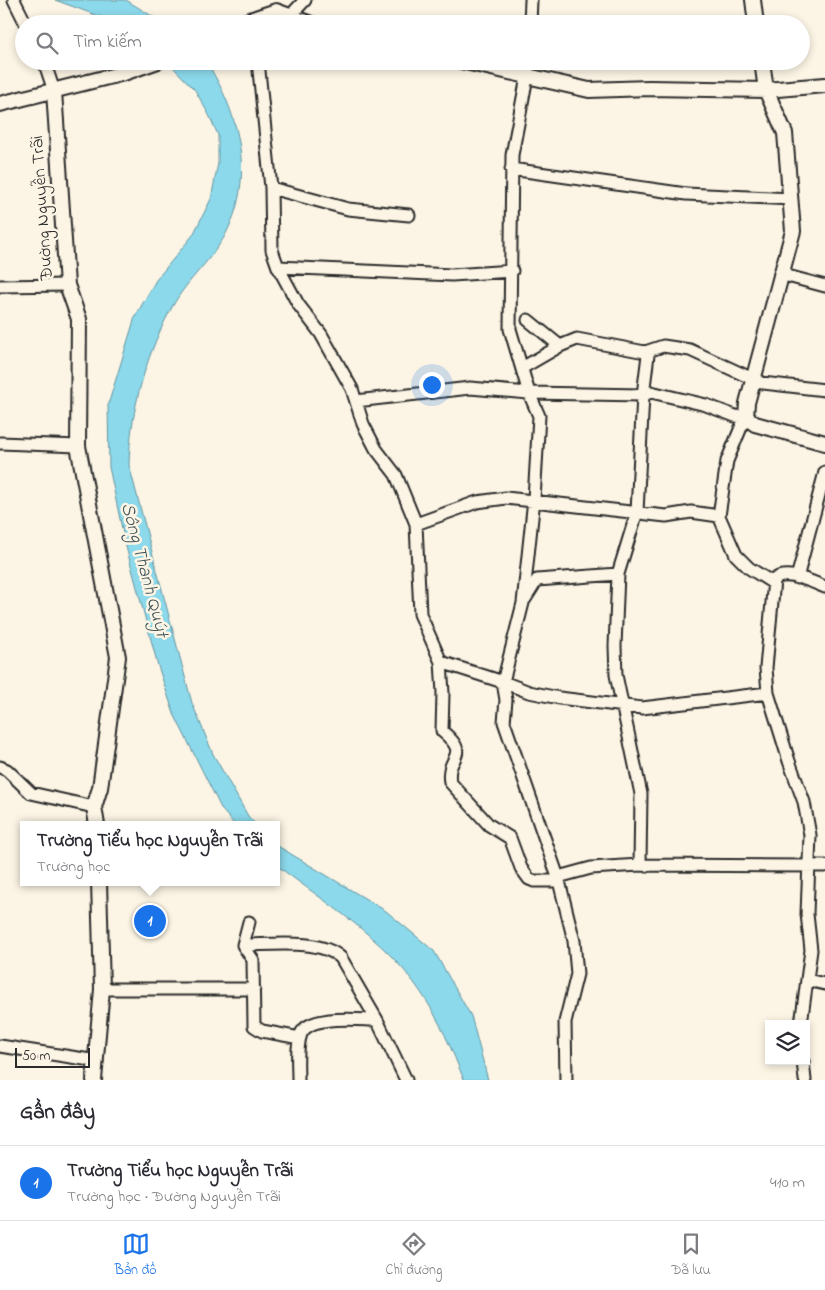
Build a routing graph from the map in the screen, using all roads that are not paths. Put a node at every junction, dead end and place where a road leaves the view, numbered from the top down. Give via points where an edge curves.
1 (14, 0) edge
2 (306, 0) edge
3 (531, 0) edge
4 (752, 0) edge
5 (22, 15) edge
6 (268, 15) edge
7 (287, 15) edge
8 (291, 15) edge
9 (530, 15) edge
10 (754, 15) edge
11 (47, 70) edge
12 (129, 70) edge
13 (259, 70) edge
14 (498, 70) edge
15 (527, 70) edge
16 (763, 70) edge
17 (527, 77) junction
18 (825, 85) edge
19 (766, 90) junction
20 (54, 91) junction
21 (0, 104) edge
22 (512, 169) junction
23 (271, 188) junction
24 (791, 199) junction
25 (409, 215) dead end
26 (278, 267) junction
27 (512, 271) junction
28 (780, 274) junction
29 (67, 285) junction
30 (0, 286) edge
31 (825, 286) edge
32 (528, 320) dead end
33 (560, 346) junction
34 (646, 352) junction
35 (522, 368) junction
36 (754, 381) junction
37 (825, 390) edge
38 (529, 393) junction
39 (642, 395) junction
40 (356, 401) junction
41 (747, 418) junction
42 (0, 443) edge
43 (825, 443) edge
44 (78, 446) junction
45 (825, 472) edge
46 (534, 499) junction
47 (637, 512) junction
48 (720, 516) junction
49 (416, 524) junction
50 (618, 574) junction
51 (797, 578) junction
52 (773, 583) junction
53 (825, 587) edge
54 (523, 603) junction
55 (441, 662) junction
56 (504, 682) junction
57 (768, 693) junction
58 (624, 706) junction
59 (0, 766) edge
60 (94, 807) junction
61 (96, 821) edge
62 (640, 864) junction
63 (809, 866) junction
64 (825, 866) edge
65 (558, 879) junction
66 (99, 886) edge
67 (249, 922) dead end
68 (243, 945) junction
69 (808, 980) junction
70 (825, 984) edge
71 (102, 989) junction
72 (254, 989) junction
73 (377, 1020) junction
74 (802, 1020) edge
75 (300, 1038) junction
76 (0, 1046) edge
77 (97, 1061) junction
78 (803, 1065) edge
79 (94, 1080) edge
80 (298, 1080) edge
81 (406, 1080) edge
82 (566, 1080) edge
83 (804, 1080) edge

1 - 5 street
2 - 8 street
3 - 9 street
4 - 10 street
6 - 7 street via 276,11
11 - 20 street
12 - 20 street
13 - 23 street
14 - 17 street
15 - 17 street
16 - 19 street
17 - 19 street via 589,90
17 - 22 street via 514,134
18 - 19 street
19 - 24 street via 785,133
20 - 21 street
20 - 29 street, Đường Nguyễn Trãi
22 - 24 street via 686,194
22 - 27 street
23 - 25 street via 348,209
23 - 26 street via 272,250
24 - 28 street via 793,231
26 - 27 street via 452,275
26 - 40 street via 298,304 321,334
27 - 35 street via 510,330
28 - 31 street
28 - 36 street
29 - 30 street
29 - 44 street, Đường Nguyễn Trãi via 79,319
32 - 33 street
33 - 34 street via 577,339
33 - 35 street
34 - 36 street via 663,346 690,350
34 - 39 street
35 - 38 street
36 - 37 street
36 - 41 street via 747,403
38 - 39 street
38 - 40 street via 470,388
38 - 46 street via 538,416
39 - 41 street via 658,392
39 - 47 street
40 - 49 street via 376,449 406,494
41 - 43 street via 755,424
41 - 48 street via 727,461
42 - 44 street
44 - 60 street, Đường Nguyễn Trãi via 118,657 100,788
45 - 51 street
46 - 47 street
46 - 49 street via 477,502
46 - 54 street
47 - 48 street via 666,516 691,512
47 - 50 street
48 - 52 street via 736,555 749,568
49 - 55 street via 420,614
50 - 54 street via 537,580
50 - 58 street via 616,666
51 - 52 street via 778,576
51 - 53 street
52 - 57 street via 766,668
54 - 56 street
55 - 56 street
55 - 65 street via 444,693 442,731 456,743 457,749 449,768 450,782 489,825 510,838 521,868 529,879
56 - 58 street via 529,692
56 - 65 street via 504,722
57 - 58 street via 642,708
57 - 63 street via 804,802 810,835
58 - 62 street via 641,794
59 - 60 street via 31,793
60 - 61 street, Đường Nguyễn Trãi
62 - 63 street
62 - 65 street via 590,868
63 - 64 street
63 - 69 street via 807,914 811,950
65 - 82 street via 574,941 576,967 574,991 565,1022
66 - 71 street
67 - 68 street
68 - 72 street via 253,960
68 - 73 street via 316,946 335,952
69 - 70 street
69 - 74 street
71 - 72 street
71 - 77 street
72 - 75 street via 253,1022 256,1028
73 - 75 street via 314,1022 306,1027
73 - 81 street
75 - 80 street
76 - 77 street
77 - 79 street
78 - 83 street

